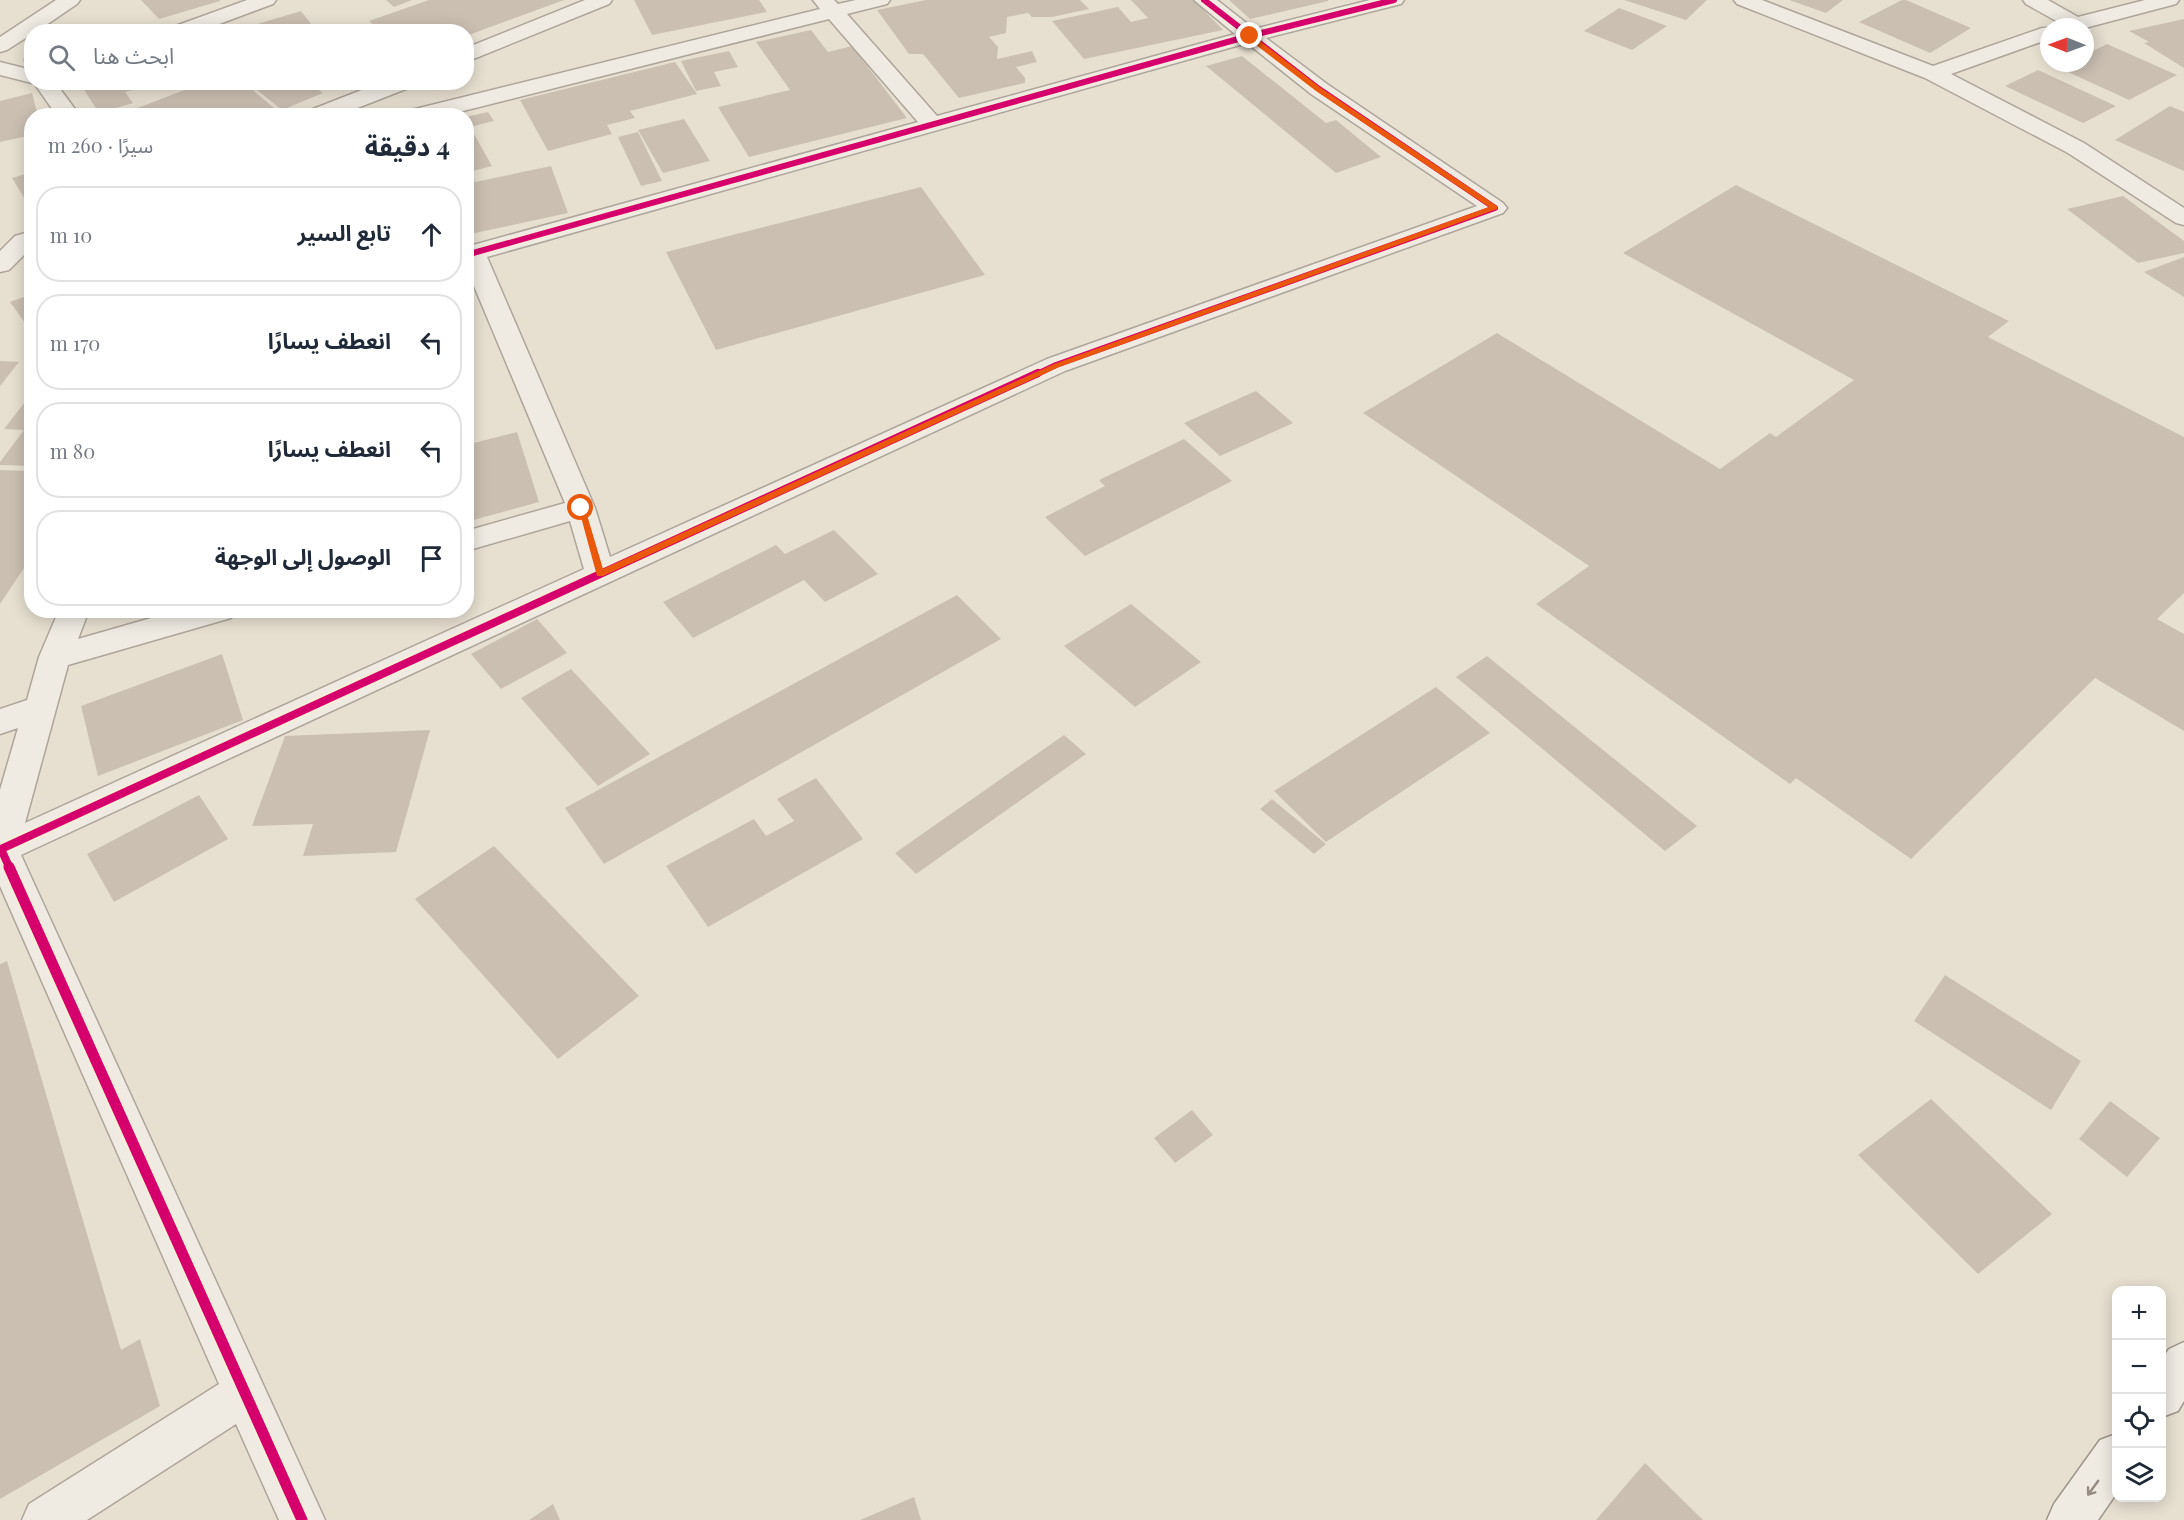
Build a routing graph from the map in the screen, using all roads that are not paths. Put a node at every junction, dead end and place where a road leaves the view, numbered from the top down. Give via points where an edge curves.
1 (70, 0) edge
2 (266, 0) edge
3 (602, 0) edge
4 (880, 0) edge
5 (1204, 0) edge
6 (1394, 0) edge
7 (1744, 0) edge
8 (2033, 0) edge
9 (2169, 0) edge
10 (828, 6) edge
11 (2059, 18) edge
12 (2094, 19) edge
13 (33, 24) edge
14 (199, 24) edge
15 (24, 30) edge
16 (2040, 35) edge
17 (1250, 36) junction
18 (0, 46) edge
19 (474, 53) edge
20 (0, 68) edge
21 (1933, 73) junction
22 (24, 75) edge
23 (50, 90) edge
24 (383, 90) edge
25 (63, 108) edge
26 (336, 108) edge
27 (445, 108) edge
28 (933, 125) junction
29 (2184, 218) edge
30 (24, 241) edge
31 (474, 253) edge
32 (474, 263) edge
33 (0, 265) edge
34 (581, 508) junction
35 (474, 539) edge
36 (600, 574) junction
37 (71, 618) edge
38 (192, 618) edge
39 (55, 657) junction
40 (41, 708) junction
41 (0, 722) edge
42 (1, 849) edge
43 (2184, 1364) edge
44 (244, 1393) junction
45 (2163, 1394) edge
46 (2112, 1462) edge
47 (45, 1520) edge
48 (302, 1520) edge
49 (2070, 1520) edge

1 - 13 street
2 - 14 street
3 - 19 street
4 - 10 street
5 - 17 street
6 - 17 street
7 - 21 street
8 - 11 street
9 - 12 street
10 - 27 street
10 - 28 street
15 - 18 street
16 - 21 street
17 - 28 street
17 - 36 street via 1319,89 1495,208 1056,365
20 - 22 street
21 - 29 street via 2076,148
23 - 25 street
24 - 26 street
28 - 31 street
30 - 33 street
32 - 34 street
34 - 35 street
34 - 36 street
36 - 42 street
37 - 39 street
38 - 39 street
39 - 40 street
40 - 41 street
40 - 42 street
42 - 44 street
43 - 45 street
44 - 47 street
44 - 48 street
46 -> 49 street

